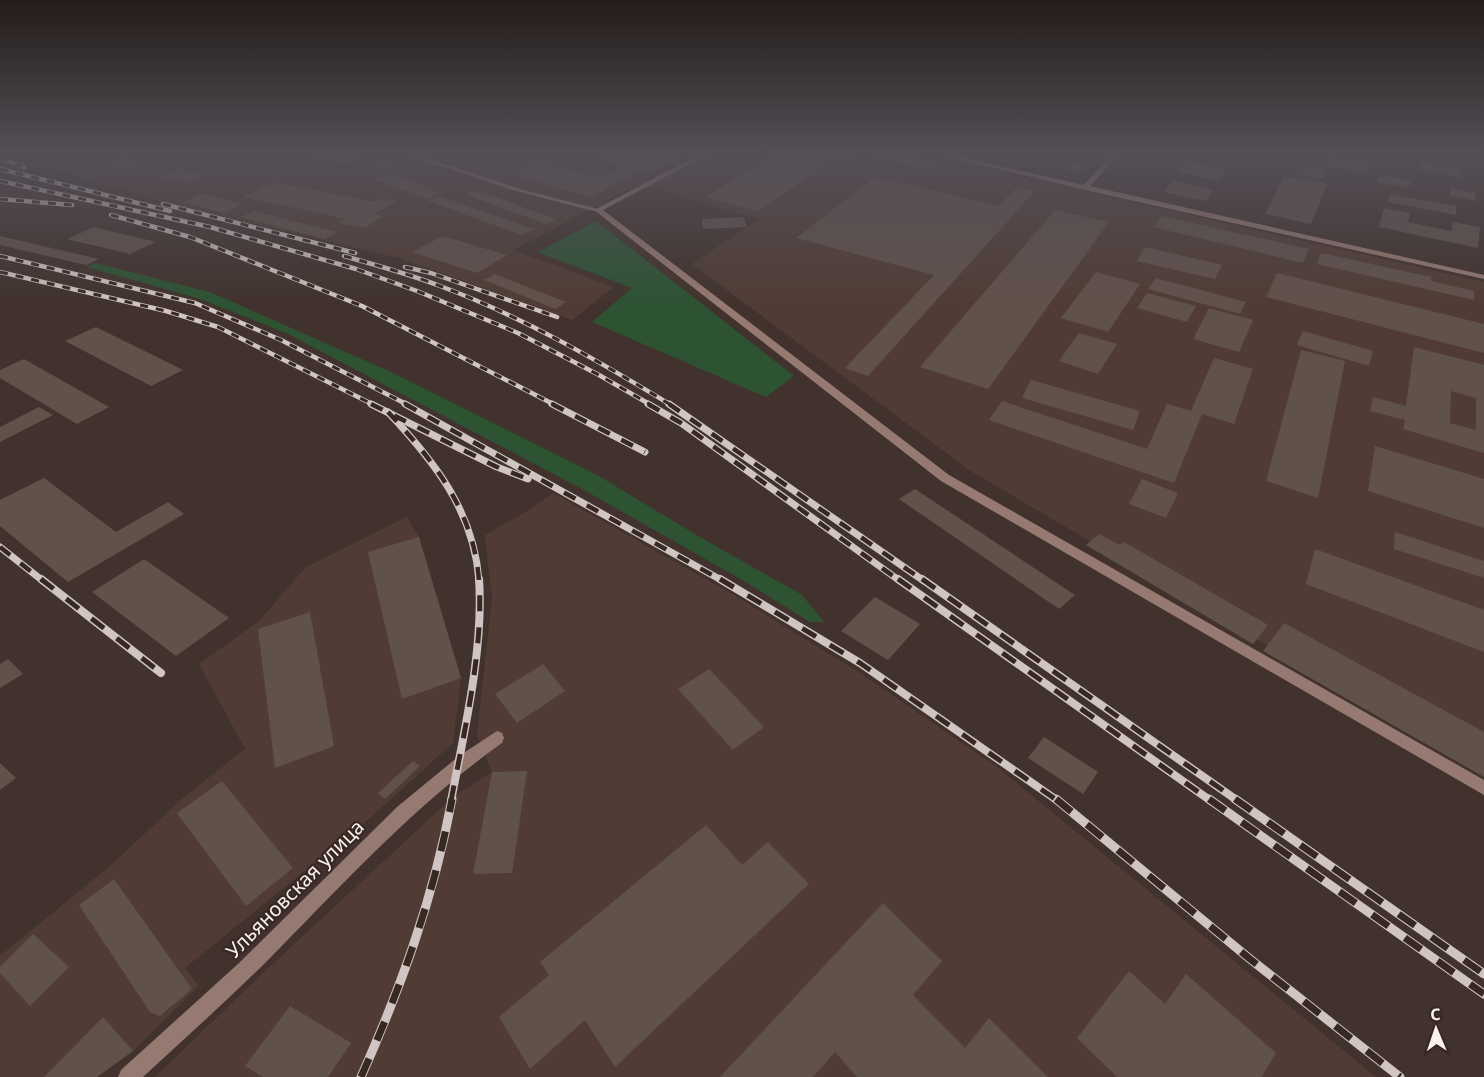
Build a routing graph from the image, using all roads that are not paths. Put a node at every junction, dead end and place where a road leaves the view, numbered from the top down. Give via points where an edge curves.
1 (575, 204) edge
2 (609, 204) edge
3 (1158, 204) edge
4 (598, 210) junction
5 (1484, 277) edge
6 (497, 738) dead end
7 (1484, 788) edge
8 (128, 1077) edge

1 - 4 street
2 - 4 street
3 - 5 street
4 - 7 street via 945,478
6 - 8 street, Ульяновская улица via 457,764 394,818 261,954

